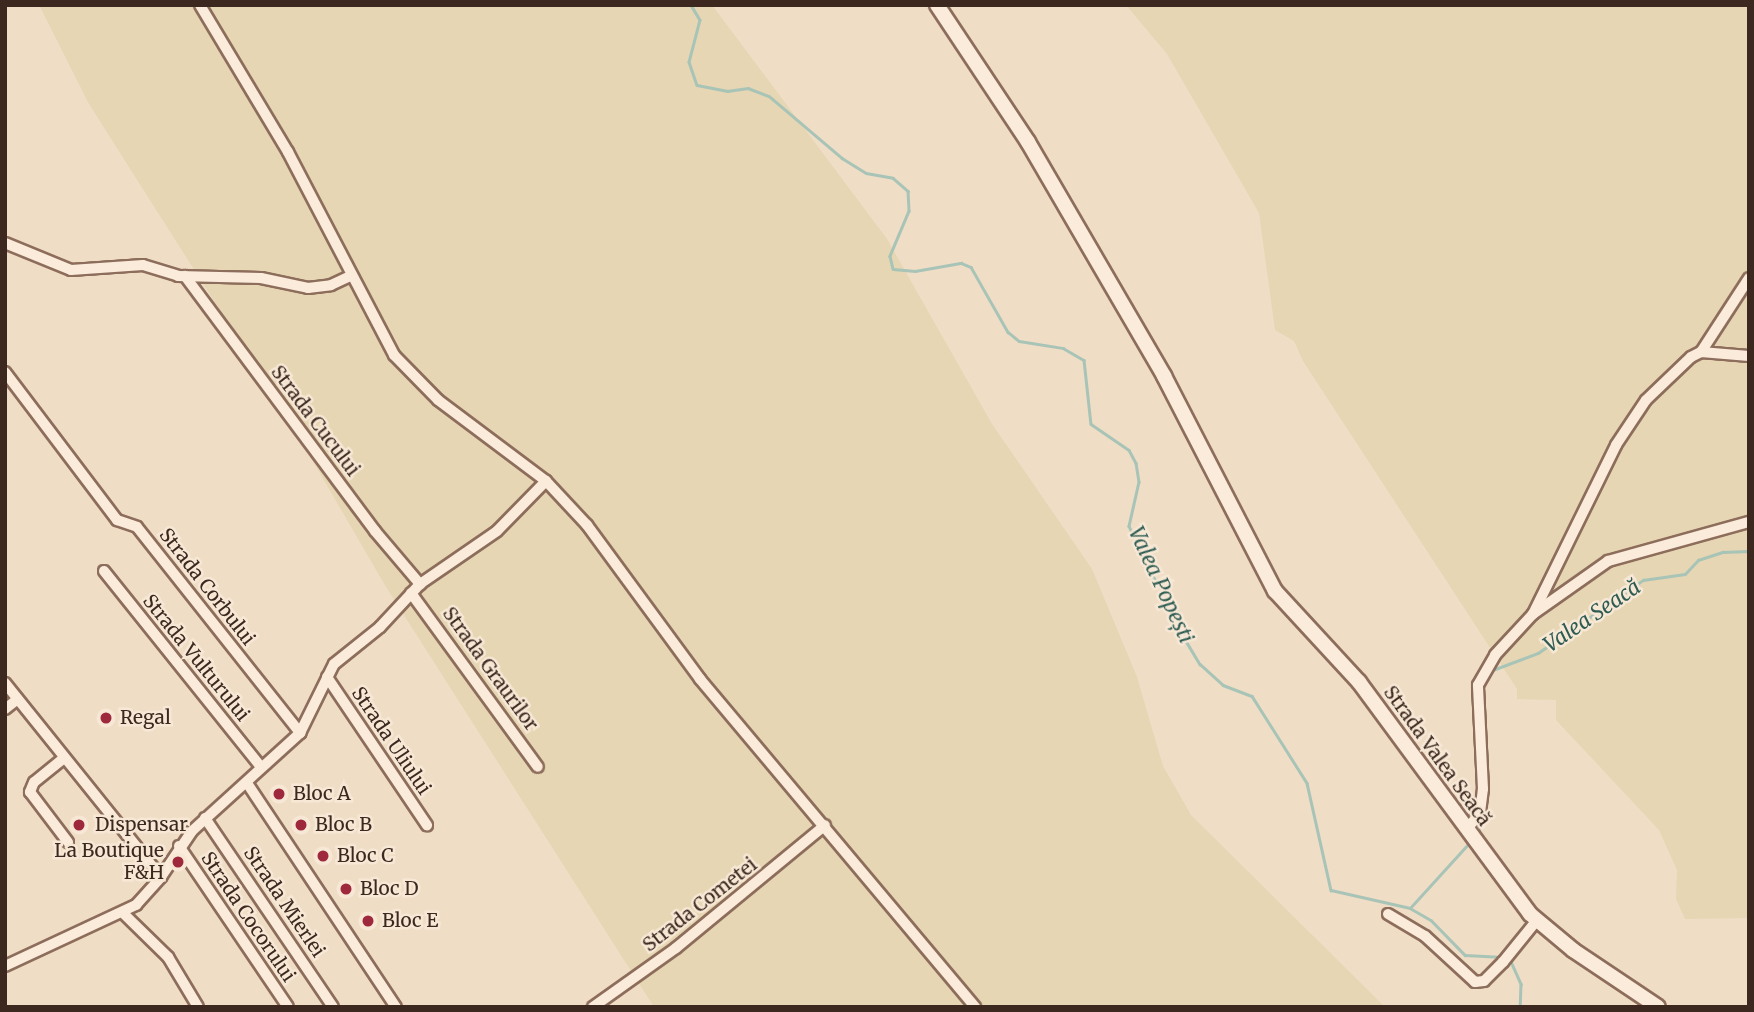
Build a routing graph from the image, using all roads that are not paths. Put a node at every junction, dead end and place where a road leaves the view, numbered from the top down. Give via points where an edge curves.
1 (200, 5) edge
2 (937, 5) edge
3 (5, 243) edge
4 (352, 275) junction
5 (185, 276) junction
6 (1749, 278) edge
7 (1701, 352) junction
8 (1749, 356) edge
9 (5, 372) edge
10 (546, 481) junction
11 (1749, 522) edge
12 (104, 571) dead end
13 (420, 584) junction
14 (411, 593) junction
15 (1532, 614) junction
16 (327, 677) junction
17 (5, 683) edge
18 (19, 699) junction
19 (5, 709) edge
20 (300, 733) junction
21 (64, 758) junction
22 (261, 767) junction
23 (538, 767) dead end
24 (247, 783) junction
25 (205, 818) junction
26 (427, 825) dead end
27 (825, 825) junction
28 (1468, 831) junction
29 (68, 842) dead end
30 (179, 846) junction
31 (161, 877) junction
32 (124, 914) junction
33 (1388, 914) dead end
34 (1537, 920) junction
35 (5, 966) edge
36 (198, 1007) edge
37 (288, 1007) edge
38 (333, 1007) edge
39 (396, 1007) edge
40 (593, 1007) edge
41 (975, 1007) edge
42 (1658, 1007) edge

1 - 4 street via 288,152
2 - 28 main road, Strada Valea Seacă via 1028,142 1226,492 1275,591 1359,682
3 - 5 street via 71,270 127,264
4 - 5 street via 331,285 308,288 261,278
4 - 10 street via 394,355 438,400
5 - 13 street, Strada Cucului via 382,540
6 - 7 street
7 - 8 street
7 - 15 street via 1646,400 1616,445
9 - 20 street, Strada Corbului via 117,520 137,527
10 - 13 street via 497,531
10 - 27 street via 587,525 699,679
11 - 15 street via 1608,561
12 - 22 street, Strada Vulturului
13 - 14 street
14 - 16 street via 380,627 347,651
14 - 23 street, Strada Graurilor
15 - 28 street via 1495,655 1478,685 1483,789 1480,813
16 - 20 street
16 - 26 street, Strada Uliului
17 - 18 street
18 - 19 street
18 - 21 street
20 - 22 street
21 - 29 street via 34,782 30,792
21 - 31 street
22 - 24 street
24 - 25 street
24 - 39 street
25 - 30 street
25 - 38 street, Strada Mierlei
27 - 40 street, Strada Cometei via 676,948
27 - 41 street
28 - 34 main road, Strada Valea Seacă
30 - 31 street
30 - 37 street, Strada Cocorului
31 - 32 street
32 - 35 street
32 - 36 street via 162,951
33 - 34 street via 1425,936 1471,981 1484,981
34 - 42 main road, Strada Valea Seacă

